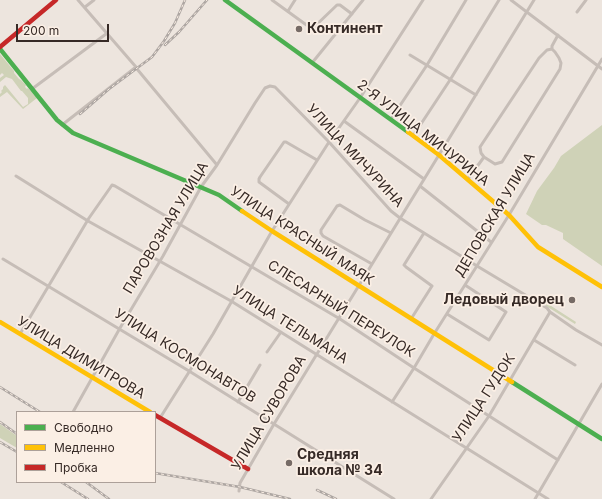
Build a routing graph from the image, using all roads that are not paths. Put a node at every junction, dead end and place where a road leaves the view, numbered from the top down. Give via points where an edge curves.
1 (56, 0) edge
2 (78, 0) edge
3 (94, 0) edge
4 (225, 0) edge
5 (295, 0) edge
6 (363, 0) edge
7 (423, 0) edge
8 (466, 0) edge
9 (499, 0) edge
10 (511, 0) edge
11 (534, 0) edge
12 (586, 0) edge
13 (274, 1) edge
14 (232, 2) edge
15 (84, 7) junction
16 (288, 11) junction
17 (526, 12) junction
18 (577, 12) dead end
19 (352, 14) junction
20 (106, 34) junction
21 (558, 35) junction
22 (0, 48) edge
23 (552, 49) junction
24 (410, 55) dead end
25 (602, 59) edge
26 (312, 63) junction
27 (427, 65) junction
28 (598, 66) junction
29 (137, 68) junction
30 (602, 69) edge
31 (450, 80) junction
32 (275, 87) joint
33 (32, 89) junction
34 (476, 95) junction
35 (360, 98) junction
36 (391, 119) junction
37 (344, 121) junction
38 (62, 125) junction
39 (413, 136) junction
40 (328, 142) junction
41 (439, 156) junction
42 (484, 157) junction
43 (317, 160) junction
44 (216, 165) junction
45 (16, 176) dead end
46 (424, 179) junction
47 (468, 180) junction
48 (420, 186) junction
49 (201, 188) junction
50 (289, 204) junction
51 (509, 215) junction
52 (400, 218) junction
53 (88, 221) junction
54 (181, 224) junction
55 (272, 231) junction
56 (391, 233) junction
57 (424, 234) junction
58 (491, 242) junction
59 (3, 259) dead end
60 (160, 261) junction
61 (372, 264) junction
62 (252, 266) junction
63 (477, 266) junction
64 (465, 285) junction
65 (49, 286) junction
66 (359, 286) junction
67 (602, 287) edge
68 (231, 301) junction
69 (550, 312) junction
70 (447, 314) junction
71 (340, 318) junction
72 (411, 319) junction
73 (0, 322) edge
74 (120, 328) junction
75 (281, 332) junction
76 (20, 334) junction
77 (434, 334) junction
78 (534, 340) junction
79 (602, 345) edge
80 (268, 352) dead end
81 (317, 354) junction
82 (575, 364) dead end
83 (260, 365) dead end
84 (414, 368) junction
85 (190, 371) junction
86 (93, 377) junction
87 (510, 380) junction
88 (602, 384) edge
89 (238, 402) junction
90 (392, 402) junction
91 (74, 411) edge
92 (148, 411) edge
93 (156, 416) edge
94 (489, 416) junction
95 (160, 418) junction
96 (274, 424) junction
97 (578, 424) junction
98 (602, 439) edge
99 (466, 448) junction
100 (558, 460) junction
101 (248, 469) junction
102 (239, 491) dead end
103 (538, 493) junction
104 (394, 499) edge
105 (432, 499) edge
106 (535, 499) edge
107 (548, 499) edge

1 - 22 main road
2 - 15 street
3 - 15 street
4 - 14 main road, 2-Я УЛИЦА МИЧУРИНА
5 - 16 street
6 - 19 street
7 - 35 street
8 - 27 street
9 - 31 street
10 - 17 street
11 - 17 street, УЛИЦА СУВОРОВА
12 - 18 street
13 - 16 street
14 - 26 main road, 2-Я УЛИЦА МИЧУРИНА
15 - 20 street
16 - 19 street via 312,29 337,5
17 - 21 street
17 - 34 street, УЛИЦА СУВОРОВА
19 - 26 street
20 - 29 street
20 - 33 street
21 - 23 street
21 - 28 street
22 - 33 main road, УЛИЦА КРАСНЫЙ МАЯК
23 - 42 street via 547,50 539,58 480,147
23 - 42 street via 559,58 560,69 502,162 495,164
24 - 27 street
25 - 28 street, ДЕПОВСКАЯ УЛИЦА
26 - 35 main road, 2-Я УЛИЦА МИЧУРИНА
27 - 31 street
27 - 36 street
28 - 30 street
28 - 51 street, ДЕПОВСКАЯ УЛИЦА
29 - 38 street
29 - 44 street
31 - 34 street
31 - 39 street
32 - 40 street, УЛИЦА МИЧУРИНА
32 - 44 street, ПАРОВОЗНАЯ УЛИЦА via 265,88
33 - 38 main road, УЛИЦА КРАСНЫЙ МАЯК
34 - 41 street, УЛИЦА СУВОРОВА
35 - 36 main road, 2-Я УЛИЦА МИЧУРИНА
35 - 37 street
36 - 39 main road, 2-Я УЛИЦА МИЧУРИНА
37 - 40 street
37 - 46 street
38 - 49 main road, УЛИЦА КРАСНЫЙ МАЯК via 73,133
39 - 41 main road, 2-Я УЛИЦА МИЧУРИНА
40 - 43 street
40 - 52 street, УЛИЦА МИЧУРИНА
41 - 46 street, УЛИЦА СУВОРОВА
41 - 47 main road, 2-Я УЛИЦА МИЧУРИНА
42 - 47 street
43 - 50 street
43 - 50 street via 284,142 260,176 259,182
44 - 49 street, ПАРОВОЗНАЯ УЛИЦА
45 - 53 street, УЛИЦА ТЕЛЬМАНА
46 - 48 street, УЛИЦА СУВОРОВА
47 - 51 main road, 2-Я УЛИЦА МИЧУРИНА
48 - 52 street, УЛИЦА СУВОРОВА
48 - 58 street
49 - 54 street, ПАРОВОЗНАЯ УЛИЦА
49 - 55 main road, УЛИЦА КРАСНЫЙ МАЯК via 219,195
50 - 55 street
51 - 58 street, ДЕПОВСКАЯ УЛИЦА
51 - 67 main road, 2-Я УЛИЦА МИЧУРИНА via 538,247
52 - 56 street, УЛИЦА СУВОРОВА
52 - 57 street, УЛИЦА МИЧУРИНА
53 - 54 street, СЛЕСАРНЫЙ ПЕРЕУЛОК via 112,185
53 - 60 street, УЛИЦА ТЕЛЬМАНА
53 - 65 street
54 - 60 street, ПАРОВОЗНАЯ УЛИЦА
54 - 62 street, СЛЕСАРНЫЙ ПЕРЕУЛОК
55 - 62 street
55 - 66 main road, УЛИЦА КРАСНЫЙ МАЯК
56 - 61 street, УЛИЦА СУВОРОВА
56 - 61 street via 340,205 321,230 323,236
57 - 63 street, УЛИЦА МИЧУРИНА
57 - 72 street via 404,265 432,286
58 - 63 street, ДЕПОВСКАЯ УЛИЦА
59 - 65 street, УЛИЦА КОСМОНАВТОВ
60 - 68 street, УЛИЦА ТЕЛЬМАНА
60 - 74 street, ПАРОВОЗНАЯ УЛИЦА
61 - 66 street, УЛИЦА СУВОРОВА
62 - 68 street
62 - 71 street, СЛЕСАРНЫЙ ПЕРЕУЛОК
63 - 64 street, ДЕПОВСКАЯ УЛИЦА
63 - 69 street, УЛИЦА МИЧУРИНА
64 - 70 street, ДЕПОВСКАЯ УЛИЦА
64 - 70 street via 506,312 493,334 489,340
65 - 74 street, УЛИЦА КОСМОНАВТОВ
65 - 76 street
66 - 71 street, УЛИЦА СУВОРОВА
66 - 72 main road, УЛИЦА КРАСНЫЙ МАЯК
68 - 75 street, УЛИЦА ТЕЛЬМАНА
68 - 85 street
69 - 78 street, УЛИЦА ГУДОК
69 - 79 street
70 - 77 street, ДЕПОВСКАЯ УЛИЦА
71 - 81 street, УЛИЦА СУВОРОВА
71 - 84 street, СЛЕСАРНЫЙ ПЕРЕУЛОК
72 - 77 main road, УЛИЦА КРАСНЫЙ МАЯК
73 - 76 main road, УЛИЦА ДИМИТРОВА
74 - 85 street, УЛИЦА КОСМОНАВТОВ
74 - 86 street, ПАРОВОЗНАЯ УЛИЦА
75 - 80 street
75 - 81 street, УЛИЦА ТЕЛЬМАНА
76 - 86 main road, УЛИЦА ДИМИТРОВА
77 - 84 street, ДЕПОВСКАЯ УЛИЦА
77 - 87 main road, УЛИЦА КРАСНЫЙ МАЯК
78 - 82 street
78 - 87 street, УЛИЦА ГУДОК
81 - 90 street, УЛИЦА ТЕЛЬМАНА
81 - 96 street, УЛИЦА СУВОРОВА
83 - 89 street
84 - 90 street, ДЕПОВСКАЯ УЛИЦА
84 - 94 street, СЛЕСАРНЫЙ ПЕРЕУЛОК
85 - 89 street, УЛИЦА КОСМОНАВТОВ
85 - 95 street
86 - 91 street, ПАРОВОЗНАЯ УЛИЦА
86 - 92 main road, УЛИЦА ДИМИТРОВА
87 - 94 street, УЛИЦА ГУДОК
87 - 97 main road, УЛИЦА КРАСНЫЙ МАЯК
88 - 97 street
89 - 96 street, УЛИЦА КОСМОНАВТОВ
90 - 99 street, УЛИЦА ТЕЛЬМАНА
93 - 95 main road, УЛИЦА ДИМИТРОВА
94 - 99 street, УЛИЦА ГУДОК
94 - 100 street, СЛЕСАРНЫЙ ПЕРЕУЛОК
95 - 101 main road, УЛИЦА ДИМИТРОВА
96 - 101 street, УЛИЦА СУВОРОВА
96 - 104 street, УЛИЦА КОСМОНАВТОВ
97 - 98 main road, УЛИЦА КРАСНЫЙ МАЯК
97 - 100 street
99 - 103 street, УЛИЦА ТЕЛЬМАНА
99 - 105 street, УЛИЦА ГУДОК
100 - 103 street
101 - 102 street, УЛИЦА СУВОРОВА via 240,483
103 - 106 street
103 - 107 street, УЛИЦА ТЕЛЬМАНА

